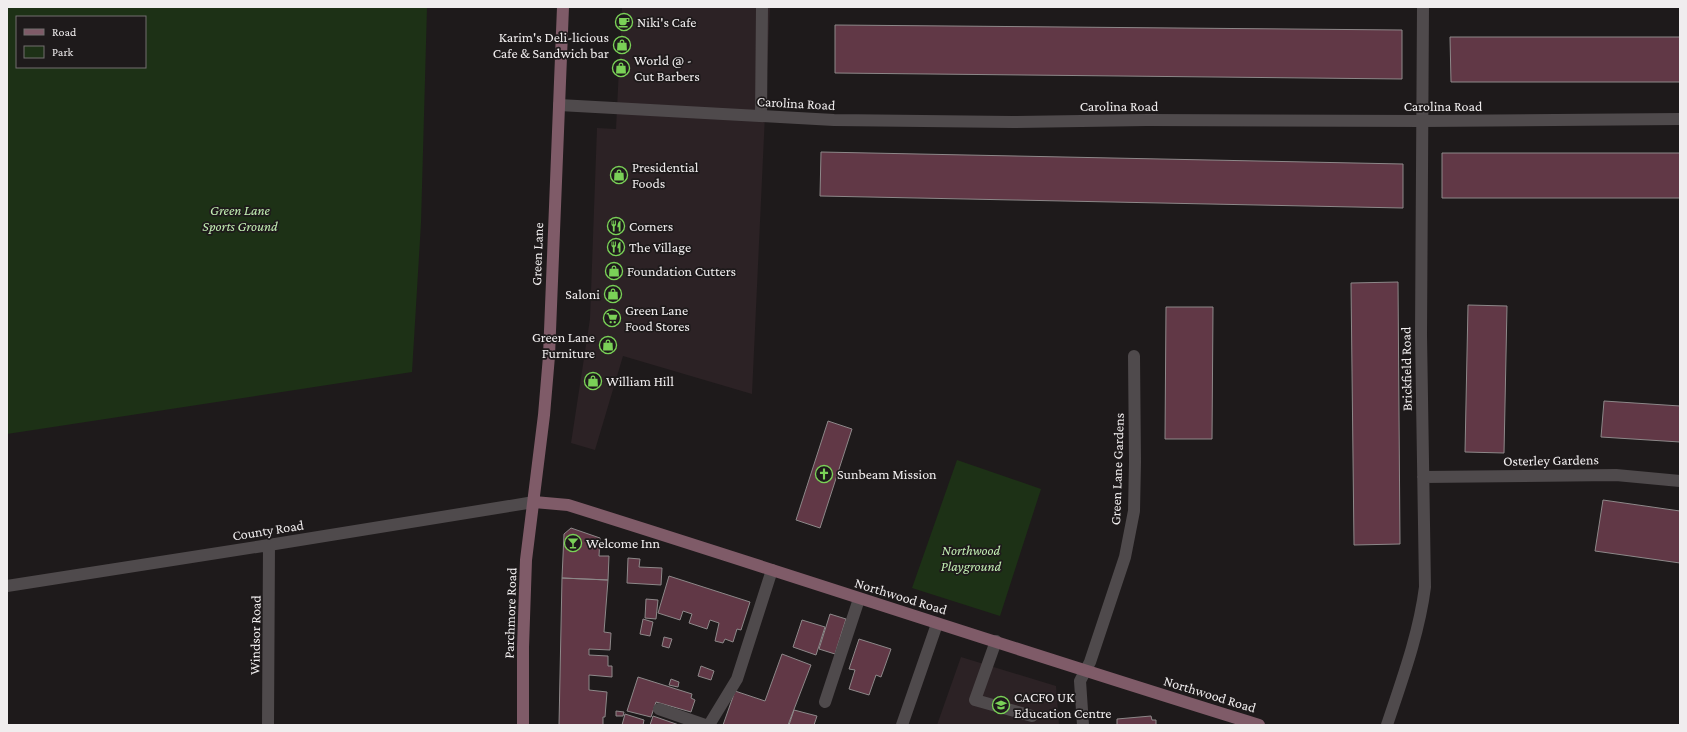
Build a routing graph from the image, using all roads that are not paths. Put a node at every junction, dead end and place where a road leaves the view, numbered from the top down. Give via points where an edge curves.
1 (563, 7) edge
2 (762, 7) edge
3 (1423, 7) edge
4 (559, 105) junction
5 (761, 116) junction
6 (1680, 119) edge
7 (1423, 121) junction
8 (1134, 356) dead end
9 (1423, 477) junction
10 (1680, 481) edge
11 (534, 502) junction
12 (269, 545) junction
13 (772, 570) junction
14 (7, 586) edge
15 (859, 599) junction
16 (937, 624) junction
17 (996, 641) junction
18 (1086, 672) junction
19 (825, 702) dead end
20 (659, 709) dead end
21 (1032, 716) dead end
22 (268, 725) edge
23 (524, 725) edge
24 (705, 725) edge
25 (709, 725) edge
26 (902, 725) edge
27 (1083, 725) edge
28 (1259, 725) edge
29 (1387, 725) edge

1 - 4 street, Green Lane
2 - 5 street
3 - 7 street, Brickfield Road
4 - 5 street, Carolina Road
4 - 11 street, Green Lane via 549,356
5 - 7 street, Carolina Road via 834,120 1004,122
6 - 7 street, Carolina Road
7 - 9 street, Brickfield Road
8 - 18 street, Green Lane Gardens via 1134,511 1125,557
9 - 10 street, Osterley Gardens via 1616,474
9 - 29 street, Brickfield Road via 1425,587 1422,612
11 - 12 street, County Road
11 - 13 street, Northwood Road via 568,505
11 - 23 street, Parchmore Road via 524,595
12 - 14 street, County Road
12 - 22 street, Windsor Road
13 - 15 street, Northwood Road
13 - 25 street via 737,679
15 - 16 street, Northwood Road
15 - 19 street
16 - 17 street, Northwood Road
16 - 26 street
17 - 18 street, Northwood Road
17 - 21 street via 975,700
18 - 27 street, Green Lane Gardens via 1080,681
18 - 28 street, Northwood Road
20 - 24 street

